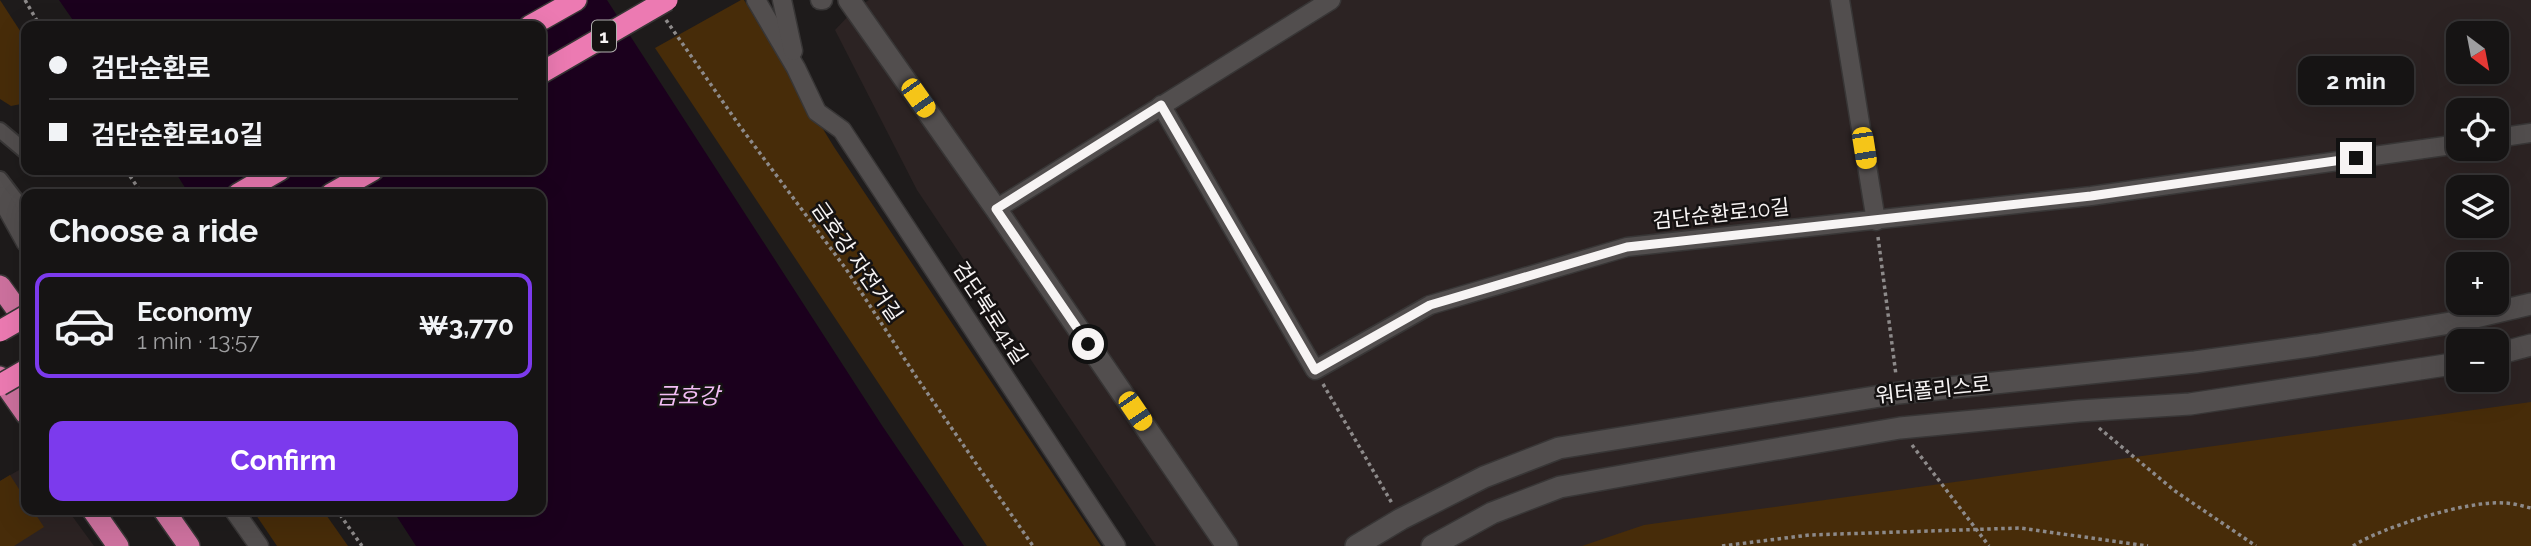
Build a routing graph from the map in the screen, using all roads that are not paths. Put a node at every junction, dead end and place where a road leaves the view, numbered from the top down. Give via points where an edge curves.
1 (576, 0) edge
2 (756, 0) edge
3 (782, 0) edge
4 (849, 0) edge
5 (1331, 0) edge
6 (1840, 0) edge
7 (663, 5) edge
8 (539, 21) edge
9 (796, 68) junction
10 (546, 70) edge
11 (1161, 105) junction
12 (0, 130) edge
13 (2531, 134) edge
14 (2509, 137) edge
15 (2446, 146) edge
16 (21, 148) edge
17 (272, 175) edge
18 (364, 175) edge
19 (0, 179) edge
20 (247, 189) edge
21 (340, 189) edge
22 (0, 196) edge
23 (21, 206) edge
24 (996, 209) junction
25 (1876, 221) junction
26 (21, 234) edge
27 (0, 286) edge
28 (2531, 304) edge
29 (21, 315) edge
30 (21, 319) edge
31 (0, 331) edge
32 (2531, 345) edge
33 (2509, 351) edge
34 (2446, 365) edge
35 (21, 373) edge
36 (0, 377) edge
37 (0, 385) edge
38 (21, 407) edge
39 (96, 515) edge
40 (167, 515) edge
41 (237, 515) edge
42 (118, 546) edge
43 (190, 546) edge
44 (259, 546) edge
45 (1116, 546) edge
46 (1227, 546) edge
47 (1356, 546) edge
48 (1432, 546) edge

1 - 8 highway, 1
2 - 9 street
3 - 9 street
4 - 24 main road
5 - 11 street
6 - 25 street
7 - 10 highway, 1, bridge
9 - 45 street, 검단북로41길 via 817,112 842,130
11 - 24 street
11 - 25 street, 검단순환로10길 via 1315,370 1430,305 1627,247
12 - 16 street
13 - 14 street
15 - 25 street, 검단순환로10길
17 - 20 highway
18 - 21 highway
19 - 23 street
22 - 26 street
24 - 46 main road
27 - 29 highway
28 - 47 main road, 워터폴리스로 via 2450,323 2195,362 1899,393 1559,448 1484,477
30 - 31 highway, bridge
32 - 33 main road
34 - 48 main road, 워터폴리스로 via 2190,404 1900,428 1560,488 1492,513
35 - 37 highway, bridge
36 - 38 highway
39 - 42 highway
40 - 43 highway
41 - 44 street

